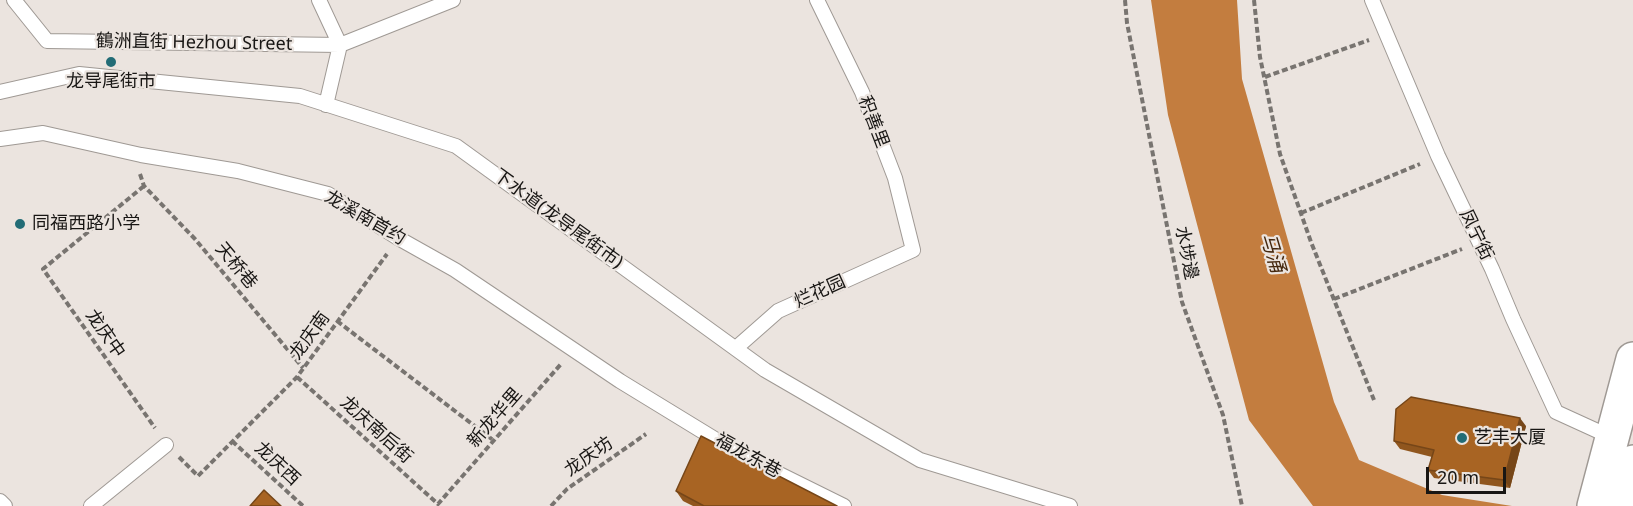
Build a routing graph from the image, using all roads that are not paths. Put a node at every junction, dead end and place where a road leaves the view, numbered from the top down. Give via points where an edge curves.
1 (14, 0) edge
2 (319, 0) edge
3 (453, 0) edge
4 (817, 0) edge
5 (1372, 0) edge
6 (340, 45) junction
7 (0, 92) edge
8 (326, 105) junction
9 (0, 139) edge
10 (913, 250) joint
11 (736, 348) junction
12 (1633, 359) edge
13 (654, 401) joint
14 (166, 445) road end
15 (1623, 450) edge
16 (0, 501) edge
17 (1604, 504) edge
18 (4, 506) edge
19 (91, 506) edge
20 (844, 506) edge
21 (1070, 506) edge

1 - 6 lane, 鶴洲直街 Hezhou Street via 48,41
2 - 6 lane
3 - 6 lane
4 - 10 lane, 积善里 via 862,92 883,146
5 - 15 lane, 凤宁街 via 1438,156 1556,412
6 - 8 lane
7 - 8 lane, 下水道(龙导尾街市) via 79,74 300,96
8 - 11 lane, 下水道(龙导尾街市) via 456,146
9 - 13 lane, 龙溪南首约 via 43,133 250,174 328,194 455,270
10 - 11 lane, 烂花园 via 778,311
11 - 21 lane, 下水道(龙导尾街市) via 920,460
12 - 15 main road
13 - 20 lane, 福龙东巷 via 741,454
14 - 19 lane
15 - 17 main road
16 - 18 lane

